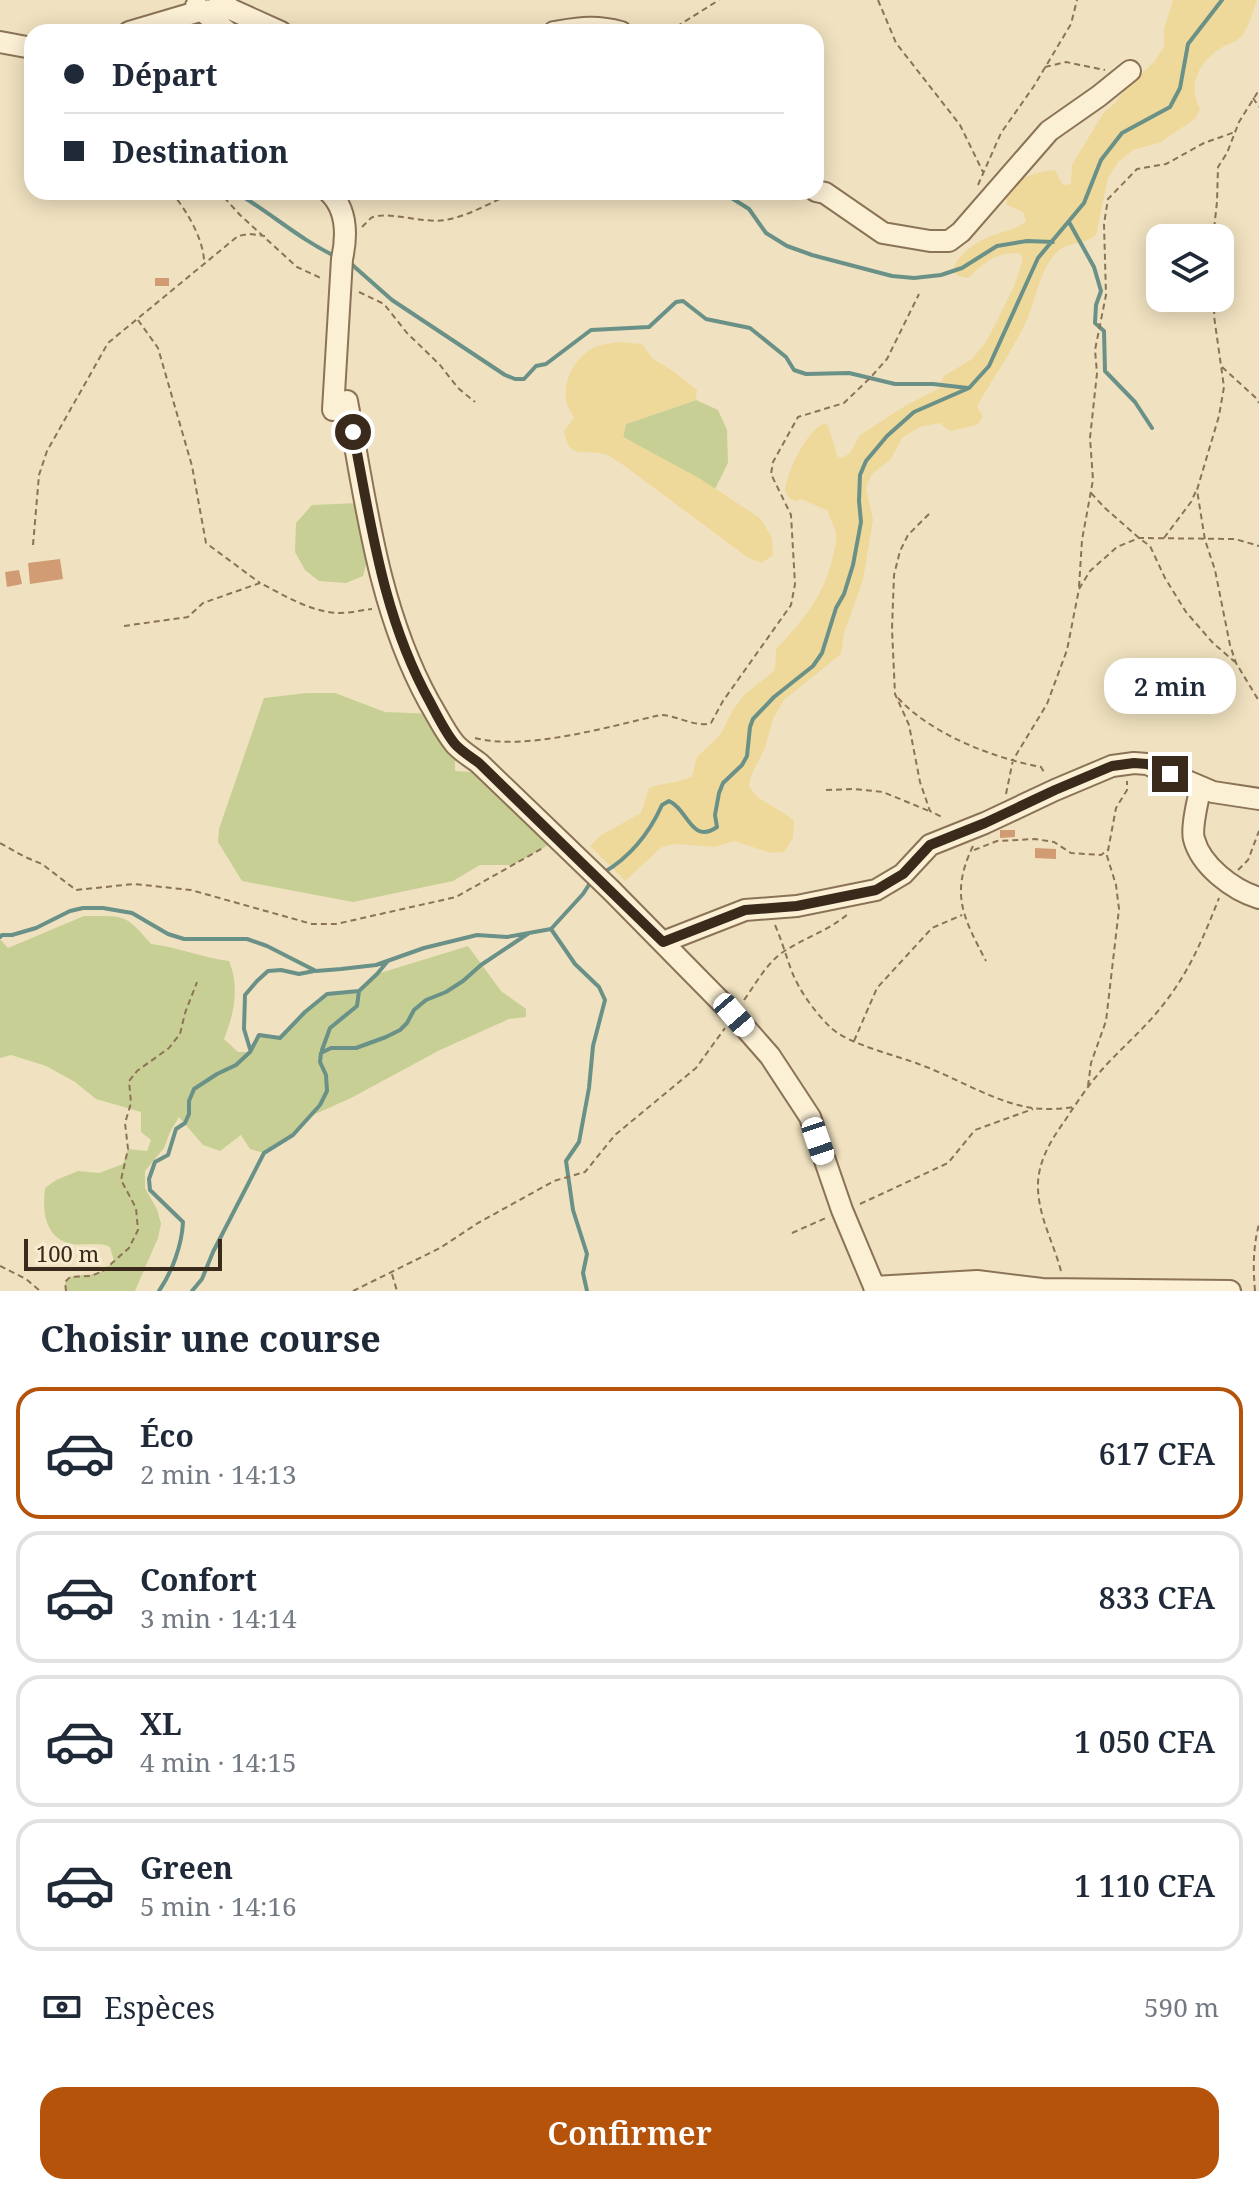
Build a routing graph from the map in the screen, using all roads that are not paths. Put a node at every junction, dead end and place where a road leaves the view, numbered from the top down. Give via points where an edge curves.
1 (200, 4) edge
2 (149, 24) edge
3 (220, 24) edge
4 (264, 24) edge
5 (0, 42) edge
6 (24, 46) edge
7 (1130, 71) road end
8 (824, 193) edge
9 (337, 200) edge
10 (1201, 788) junction
11 (1259, 799) edge
12 (1259, 898) edge
13 (663, 942) junction
14 (875, 1289) edge
15 (1230, 1291) edge

1 - 2 street
1 - 3 street
1 - 4 street via 231,9
5 - 6 street
7 - 8 street via 1049,131 949,241 883,233
9 - 13 street via 345,243 340,406 390,607 414,673 455,745
10 - 11 street
10 - 12 street via 1192,836 1204,858 1227,881
10 - 13 street via 1147,764 1112,766 930,845 903,874 876,890 745,910
13 - 14 street via 770,1056 810,1117
14 - 15 street via 977,1281 1042,1289

